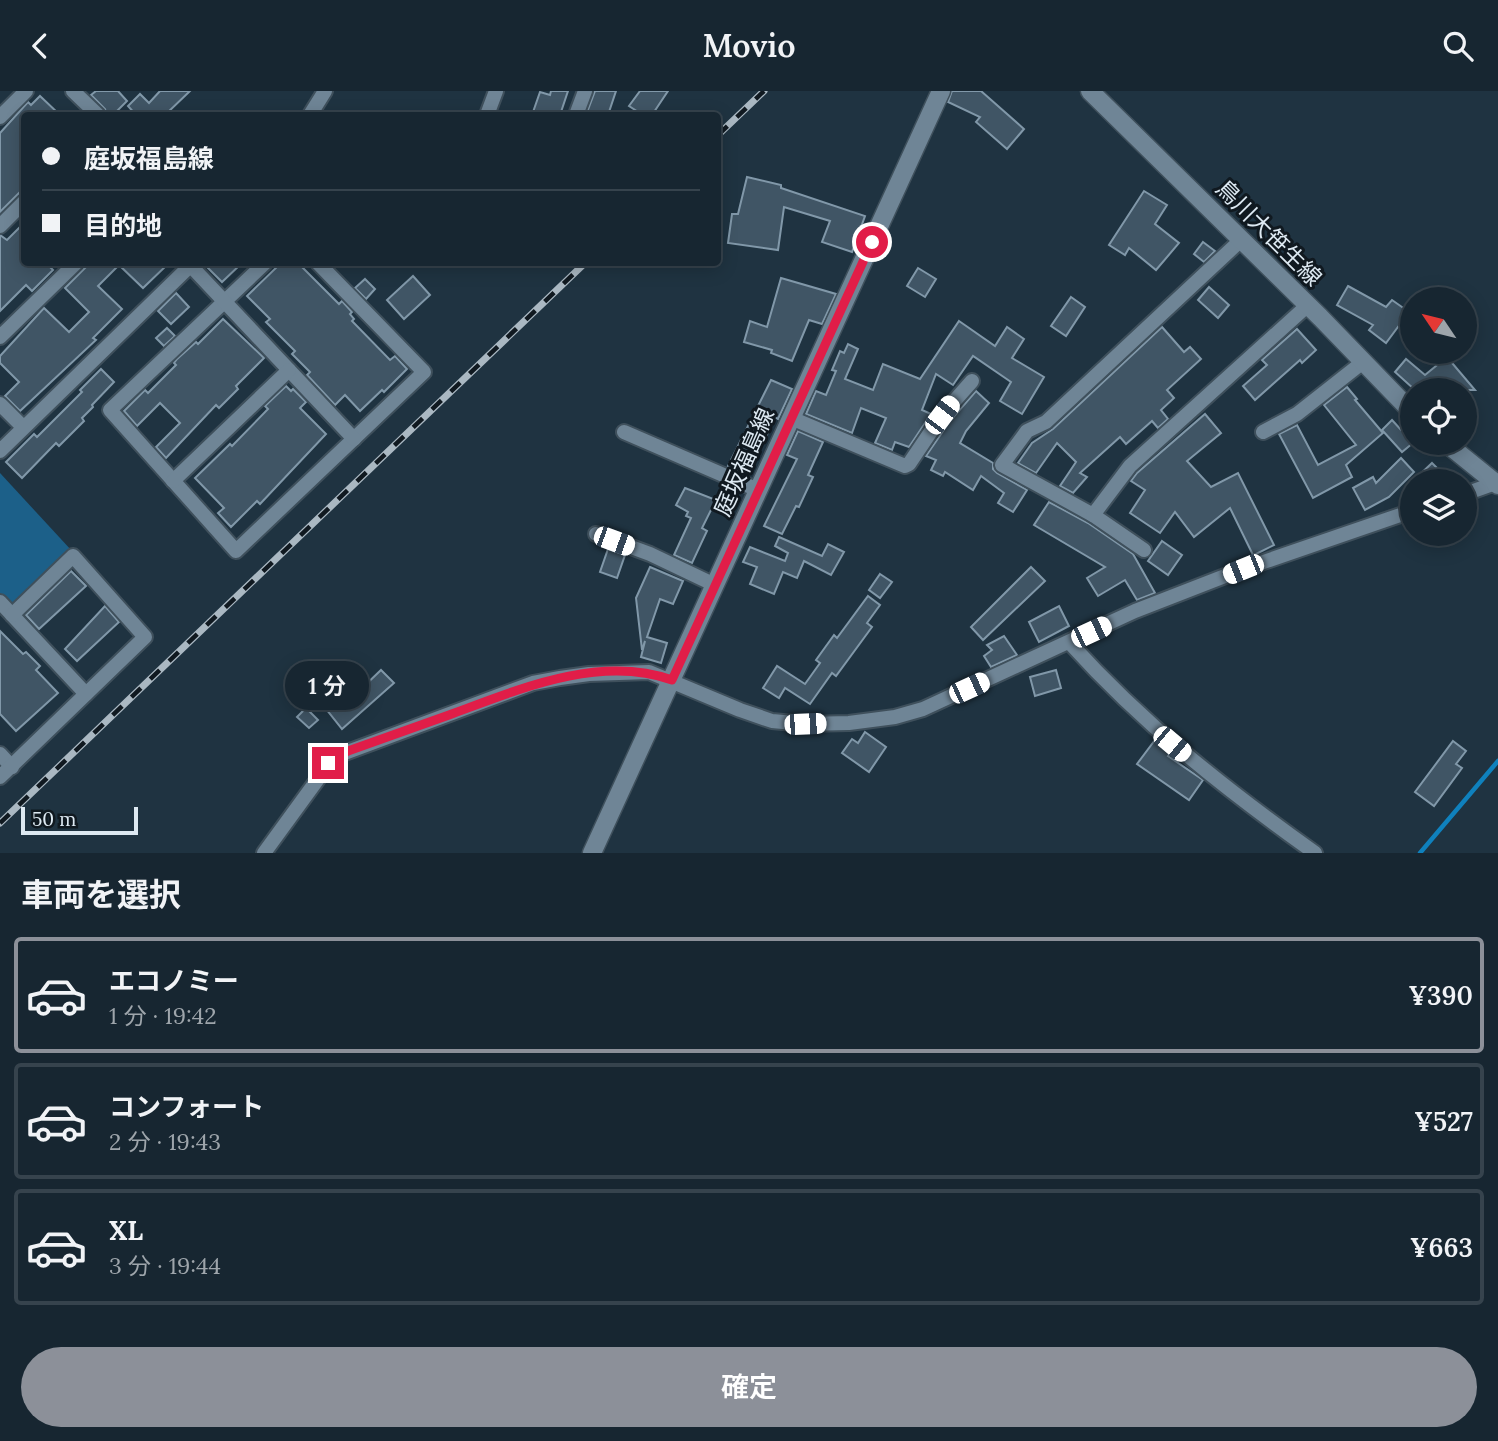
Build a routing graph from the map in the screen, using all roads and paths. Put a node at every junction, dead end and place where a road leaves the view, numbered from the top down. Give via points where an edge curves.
1 (26, 91) edge
2 (73, 91) edge
3 (325, 91) edge
4 (496, 91) edge
5 (585, 91) edge
6 (941, 91) edge
7 (1090, 91) edge
8 (95, 112) edge
9 (312, 112) edge
10 (488, 112) edge
11 (577, 112) edge
12 (0, 117) edge
13 (21, 205) edge
14 (0, 226) edge
15 (1241, 240) junction
16 (73, 266) edge
17 (189, 266) edge
18 (193, 266) edge
19 (262, 266) edge
20 (321, 266) edge
21 (223, 301) junction
22 (1308, 305) junction
23 (0, 337) edge
24 (1363, 362) junction
25 (289, 370) junction
26 (972, 381) dead end
27 (1400, 400) edge
28 (0, 404) edge
29 (791, 418) junction
30 (23, 427) junction
31 (624, 432) dead end
32 (1263, 432) dead end
33 (355, 439) junction
34 (0, 450) edge
35 (1461, 455) edge
36 (173, 481) junction
37 (1497, 483) edge
38 (758, 490) junction
39 (1477, 490) edge
40 (1093, 515) junction
41 (1400, 516) edge
42 (596, 534) dead end
43 (1144, 550) dead end
44 (715, 585) junction
45 (0, 602) edge
46 (12, 615) junction
47 (1069, 642) junction
48 (672, 680) junction
49 (86, 694) junction
50 (0, 754) edge
51 (12, 767) junction
52 (0, 777) edge
53 (264, 853) edge
54 (592, 853) edge
55 (1315, 853) edge

1 - 12 street
2 - 8 street
3 - 9 street
4 - 10 street
5 - 11 street
6 - 29 main road, 庭坂福島線
7 - 15 main road, 鳥川大笹生線
13 - 14 street
15 - 22 main road, 鳥川大笹生線
15 - 40 street via 1046,422 1027,431 1002,465
16 - 23 street
17 - 30 street
18 - 21 street
19 - 21 street
20 - 33 street via 424,372
21 - 25 street
21 - 36 street via 110,410
22 - 24 main road, 鳥川大笹生線
22 - 40 street via 1130,465
24 - 27 main road, 鳥川大笹生線
24 - 32 street via 1297,414
25 - 33 street
25 - 36 street
26 - 29 street via 954,398 905,466
28 - 30 street
29 - 38 main road, 庭坂福島線
30 - 34 street
31 - 38 street
33 - 36 street via 236,551
35 - 37 main road
37 - 39 street
38 - 44 main road, 庭坂福島線
40 - 43 street
41 - 47 street via 1243,569
42 - 44 street
44 - 48 main road, 庭坂福島線
45 - 46 street
46 - 49 street
46 - 49 street via 73,556 145,637
47 - 48 street via 923,709 849,723 772,721
47 - 55 street via 1153,727 1236,796
48 - 53 street via 649,672 560,678 348,751 328,763
48 - 54 main road, 庭坂福島線
49 - 51 street
50 - 51 street
51 - 52 street

